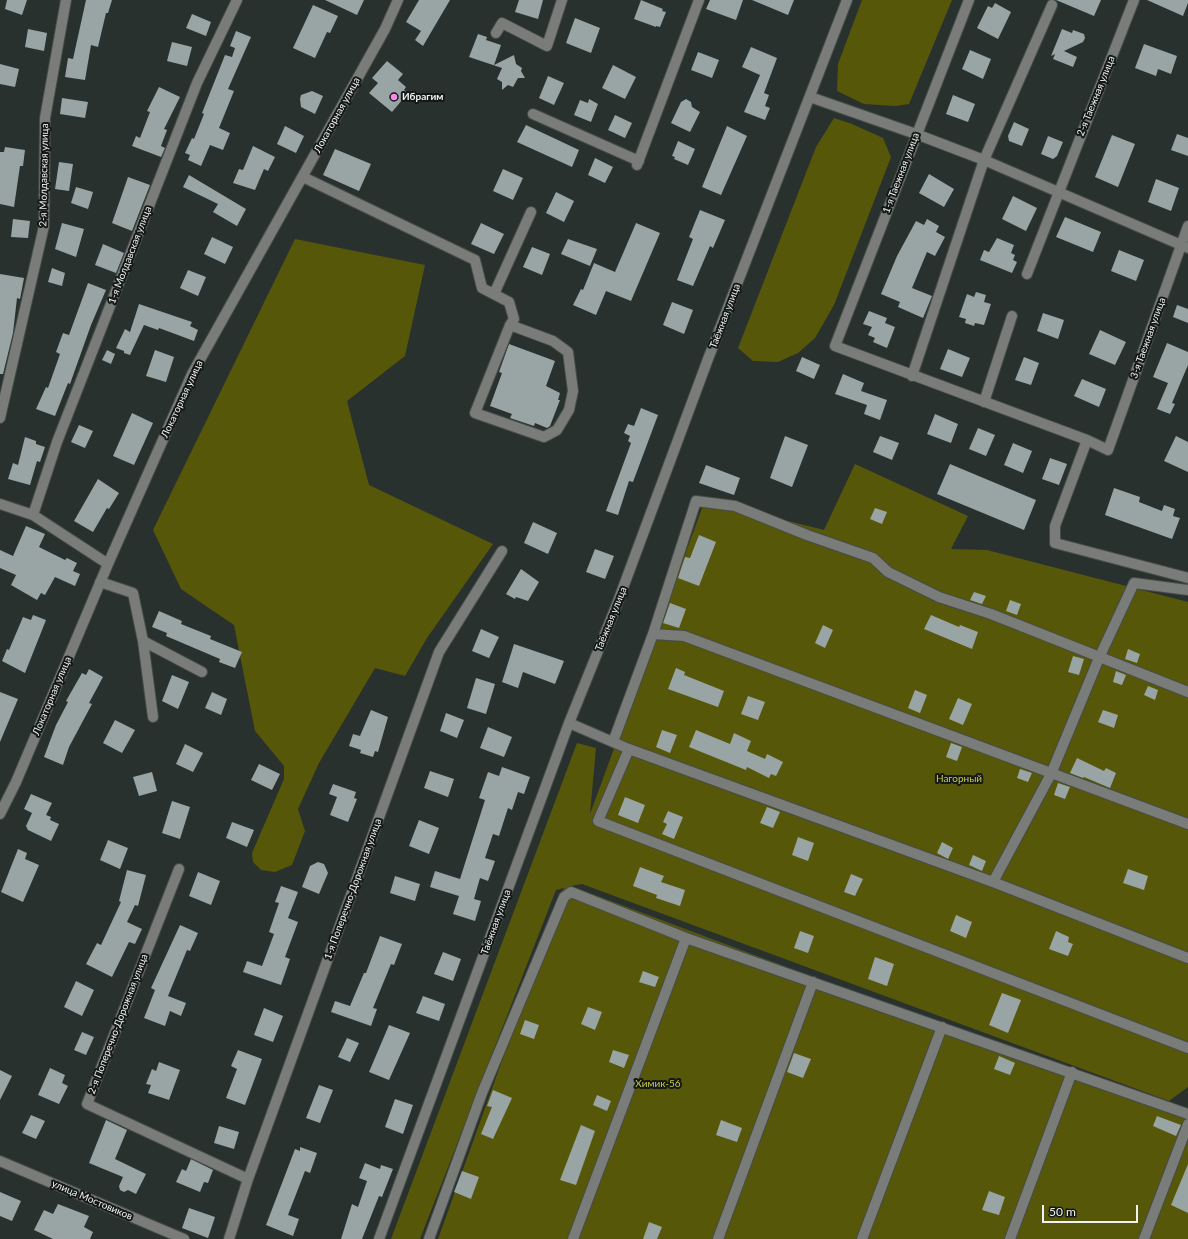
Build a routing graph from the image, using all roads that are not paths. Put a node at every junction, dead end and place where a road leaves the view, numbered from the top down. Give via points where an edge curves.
1 (66, 0) edge
2 (237, 0) edge
3 (398, 0) edge
4 (562, 0) edge
5 (699, 0) edge
6 (847, 0) edge
7 (969, 0) edge
8 (1134, 0) edge
9 (1052, 5) dead end
10 (496, 34) dead end
11 (810, 97) junction
12 (533, 114) dead end
13 (916, 134) junction
14 (984, 160) junction
15 (303, 177) junction
16 (1058, 191) junction
17 (531, 212) dead end
18 (1188, 226) edge
19 (1184, 246) edge
20 (1027, 274) dead end
21 (494, 294) junction
22 (1012, 316) dead end
23 (510, 325) junction
24 (912, 376) junction
25 (2, 398) edge
26 (984, 402) junction
27 (0, 418) edge
28 (1088, 440) junction
29 (0, 504) edge
30 (33, 515) junction
31 (502, 551) dead end
32 (108, 564) junction
33 (1188, 578) edge
34 (100, 582) junction
35 (1188, 590) edge
36 (653, 634) junction
37 (143, 641) junction
38 (1099, 658) junction
39 (202, 672) dead end
40 (1188, 692) edge
41 (153, 717) dead end
42 (568, 723) junction
43 (613, 742) junction
44 (629, 749) junction
45 (1051, 774) junction
46 (0, 814) edge
47 (1188, 824) edge
48 (179, 869) dead end
49 (992, 882) junction
50 (686, 938) junction
51 (1188, 958) edge
52 (813, 982) junction
53 (942, 1027) junction
54 (1188, 1048) edge
55 (1072, 1072) junction
56 (1188, 1114) edge
57 (1188, 1124) edge
58 (0, 1161) edge
59 (248, 1178) junction
60 (184, 1239) edge
61 (229, 1239) edge
62 (379, 1239) edge
63 (429, 1239) edge
64 (573, 1239) edge
65 (718, 1239) edge
66 (862, 1239) edge
67 (1010, 1239) edge
68 (1144, 1239) edge

1 - 25 street, 2-я Молдавская улица via 45,118 44,226
2 - 30 street, 1-я Молдавская улица via 197,83 60,435
3 - 15 street, Локаторная улица via 385,29
4 - 10 street via 547,46 502,23
5 - 12 street via 638,163
6 - 11 street, Таёжная улица
7 - 13 street, 1-я Таежная улица
8 - 16 street, 2-я Таежная улица
9 - 14 street
11 - 13 street
11 - 42 street, Таёжная улица via 708,359 617,604
13 - 14 street
13 - 24 street, 1-я Таежная улица via 835,346
14 - 16 street
14 - 24 street
15 - 21 street via 475,260 482,288
15 - 32 street, Локаторная улица via 192,374
16 - 19 street
16 - 20 street, 2-я Таежная улица
17 - 21 street
18 - 19 street, 3-я Таежная улица
19 - 28 street, 3-я Таежная улица via 1108,450
21 - 23 street via 509,302 514,319
22 - 26 street
23 - 23 street via 475,413 544,437 557,430 569,410 573,391 568,352 552,341
24 - 26 street
25 - 27 street, 2-я Молдавская улица
26 - 28 street
28 - 33 street via 1055,526 1055,543
29 - 30 street
30 - 32 street
31 - 59 street, 1-я Поперечно-Дорожная улица via 439,652
32 - 34 street, Локаторная улица
34 - 37 street via 133,593
34 - 46 street, Локаторная улица via 16,782
35 - 38 street via 1134,583
36 - 38 street via 696,501 735,506 806,535 873,558 888,572 939,597 991,614
36 - 43 street
36 - 45 street via 684,636
37 - 39 street
37 - 41 street
38 - 40 street
38 - 45 street
42 - 43 street
42 - 62 street, Таёжная улица
43 - 44 street
44 - 49 street
44 - 54 street via 598,821
45 - 47 street
45 - 49 street
48 - 59 street, 2-я Поперечно-Дорожная улица via 87,1104
49 - 51 street
50 - 52 street
50 - 63 street via 571,892 564,897 482,1093
50 - 64 street
52 - 53 street
52 - 65 street
53 - 55 street
53 - 66 street
55 - 56 street
55 - 67 street
57 - 68 street
58 - 60 street, улица Мостовиков
59 - 61 street, 1-я Поперечно-Дорожная улица

